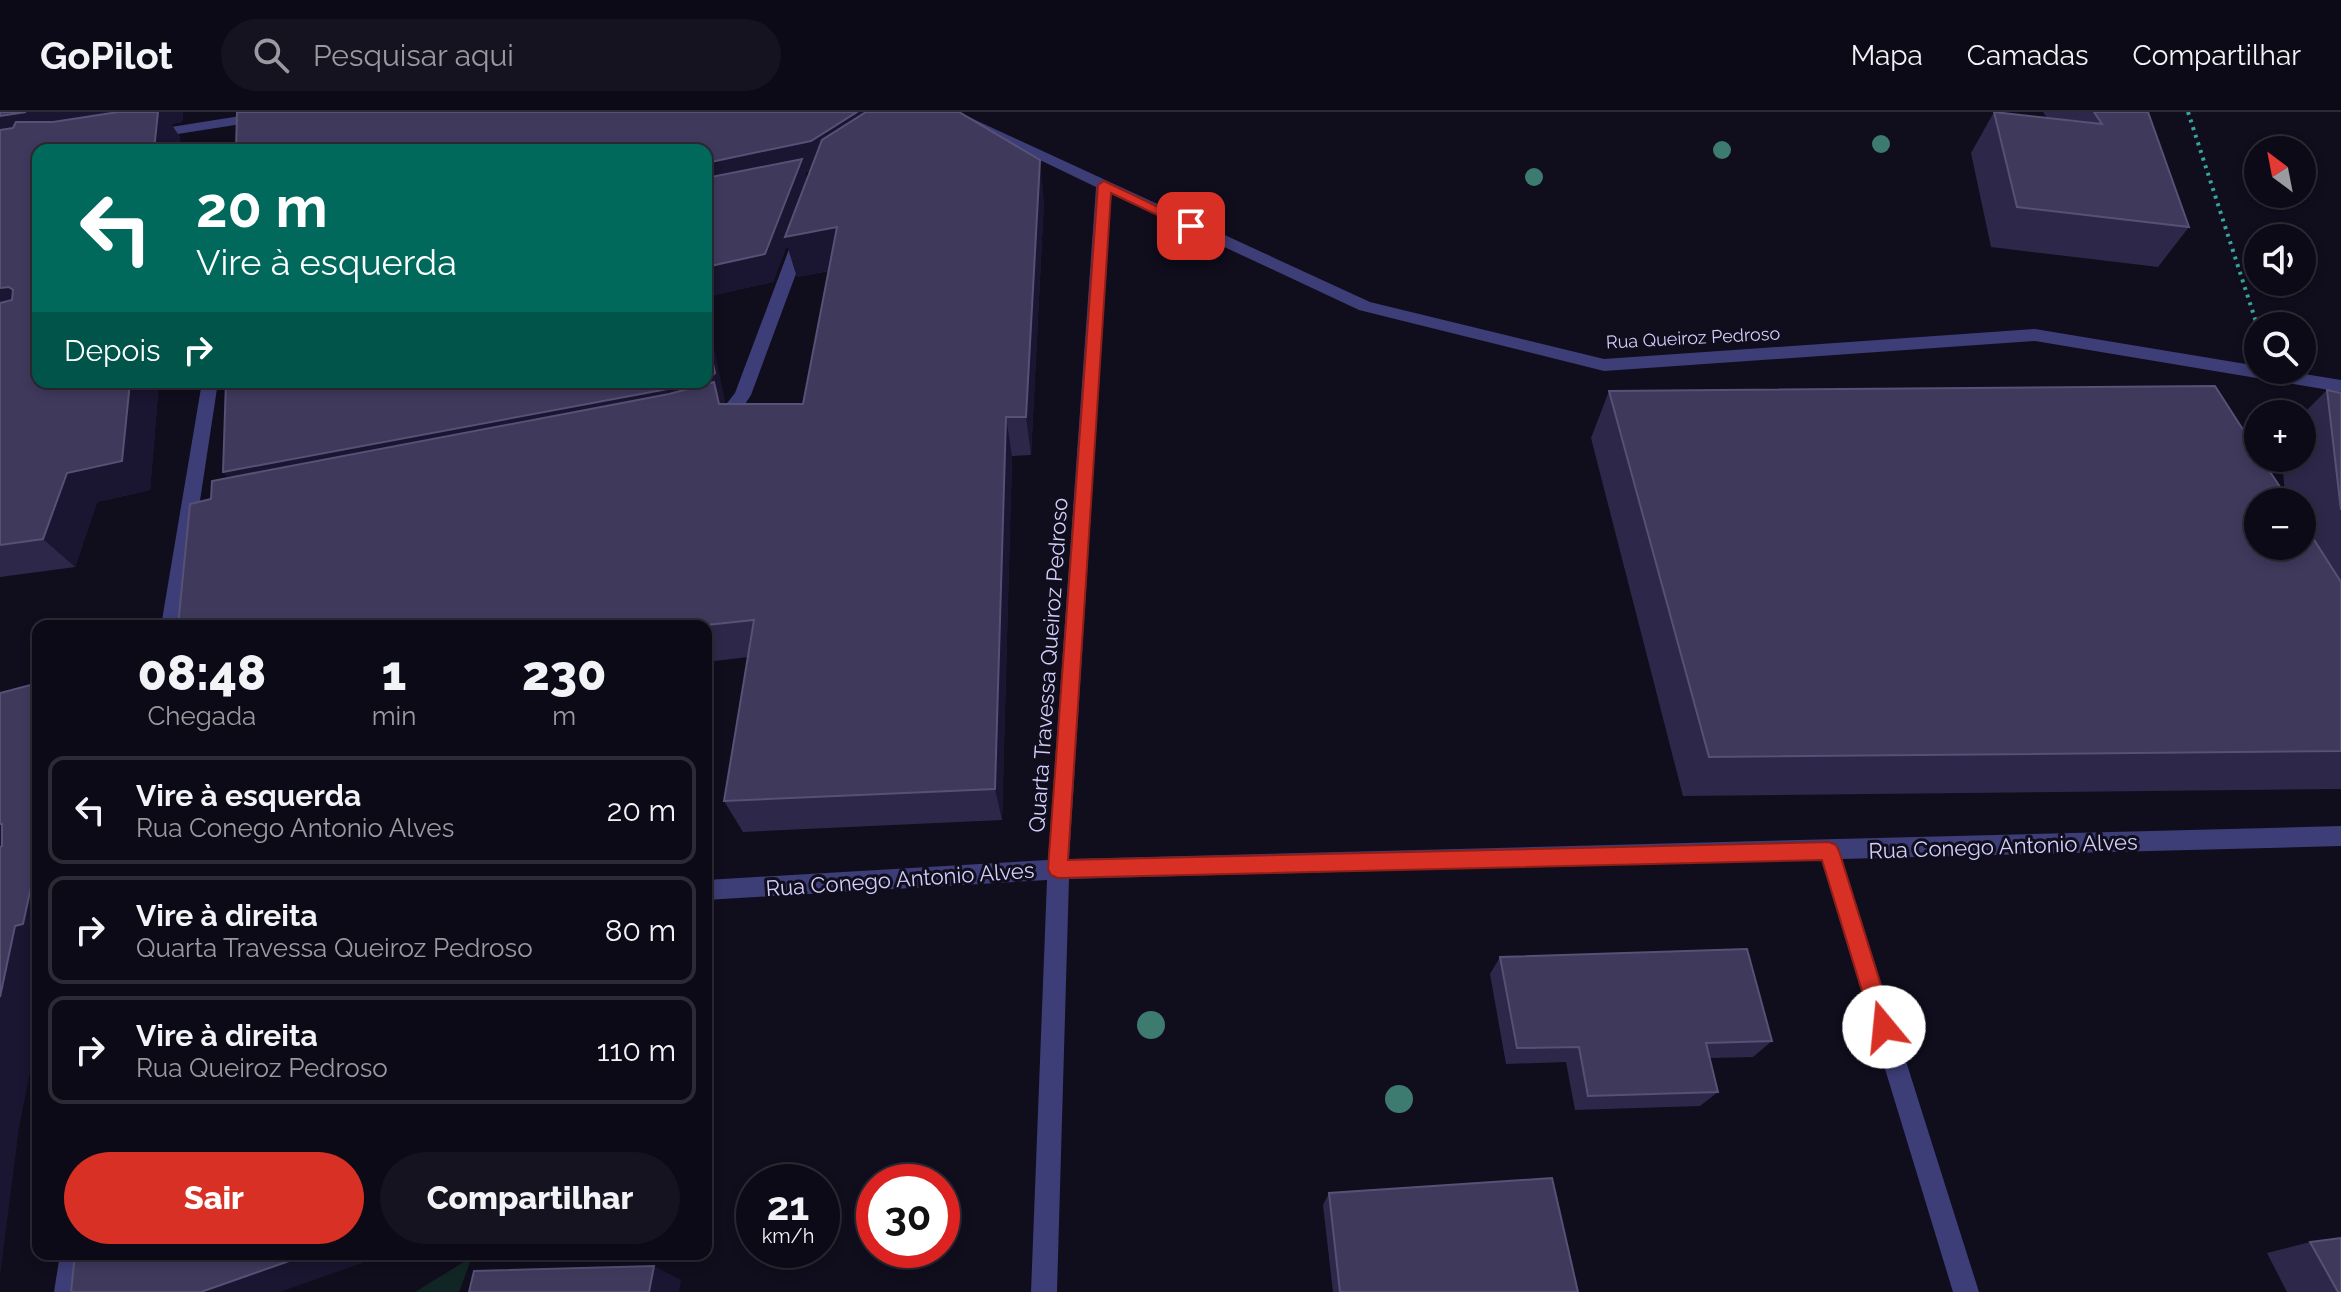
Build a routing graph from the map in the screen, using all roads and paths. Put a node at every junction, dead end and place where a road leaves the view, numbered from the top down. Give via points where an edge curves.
1 (292, 112) edge
2 (947, 112) edge
3 (2188, 112) edge
4 (140, 136) edge
5 (1104, 185) junction
6 (808, 220) edge
7 (2253, 312) edge
8 (2341, 386) edge
9 (209, 388) edge
10 (700, 420) edge
11 (172, 620) edge
12 (2341, 836) edge
13 (1829, 851) junction
14 (1058, 869) junction
15 (712, 890) edge
16 (72, 1260) edge
17 (67, 1292) edge
18 (1044, 1292) edge
19 (1966, 1292) edge

1 - 4 street
2 - 5 street, Rua Queiroz Pedroso
3 - 7 path
5 - 8 street, Rua Queiroz Pedroso via 1365,306 1604,365 2035,335
5 - 14 street, Quarta Travessa Queiroz Pedroso
6 - 10 street via 743,395 730,412
9 - 11 street via 196,518
12 - 13 street, Rua Conego Antonio Alves
13 - 14 street, Rua Conego Antonio Alves
13 - 19 street
14 - 15 street, Rua Conego Antonio Alves
14 - 18 street, Quarta Travessa Queiroz Pedroso
16 - 17 street

